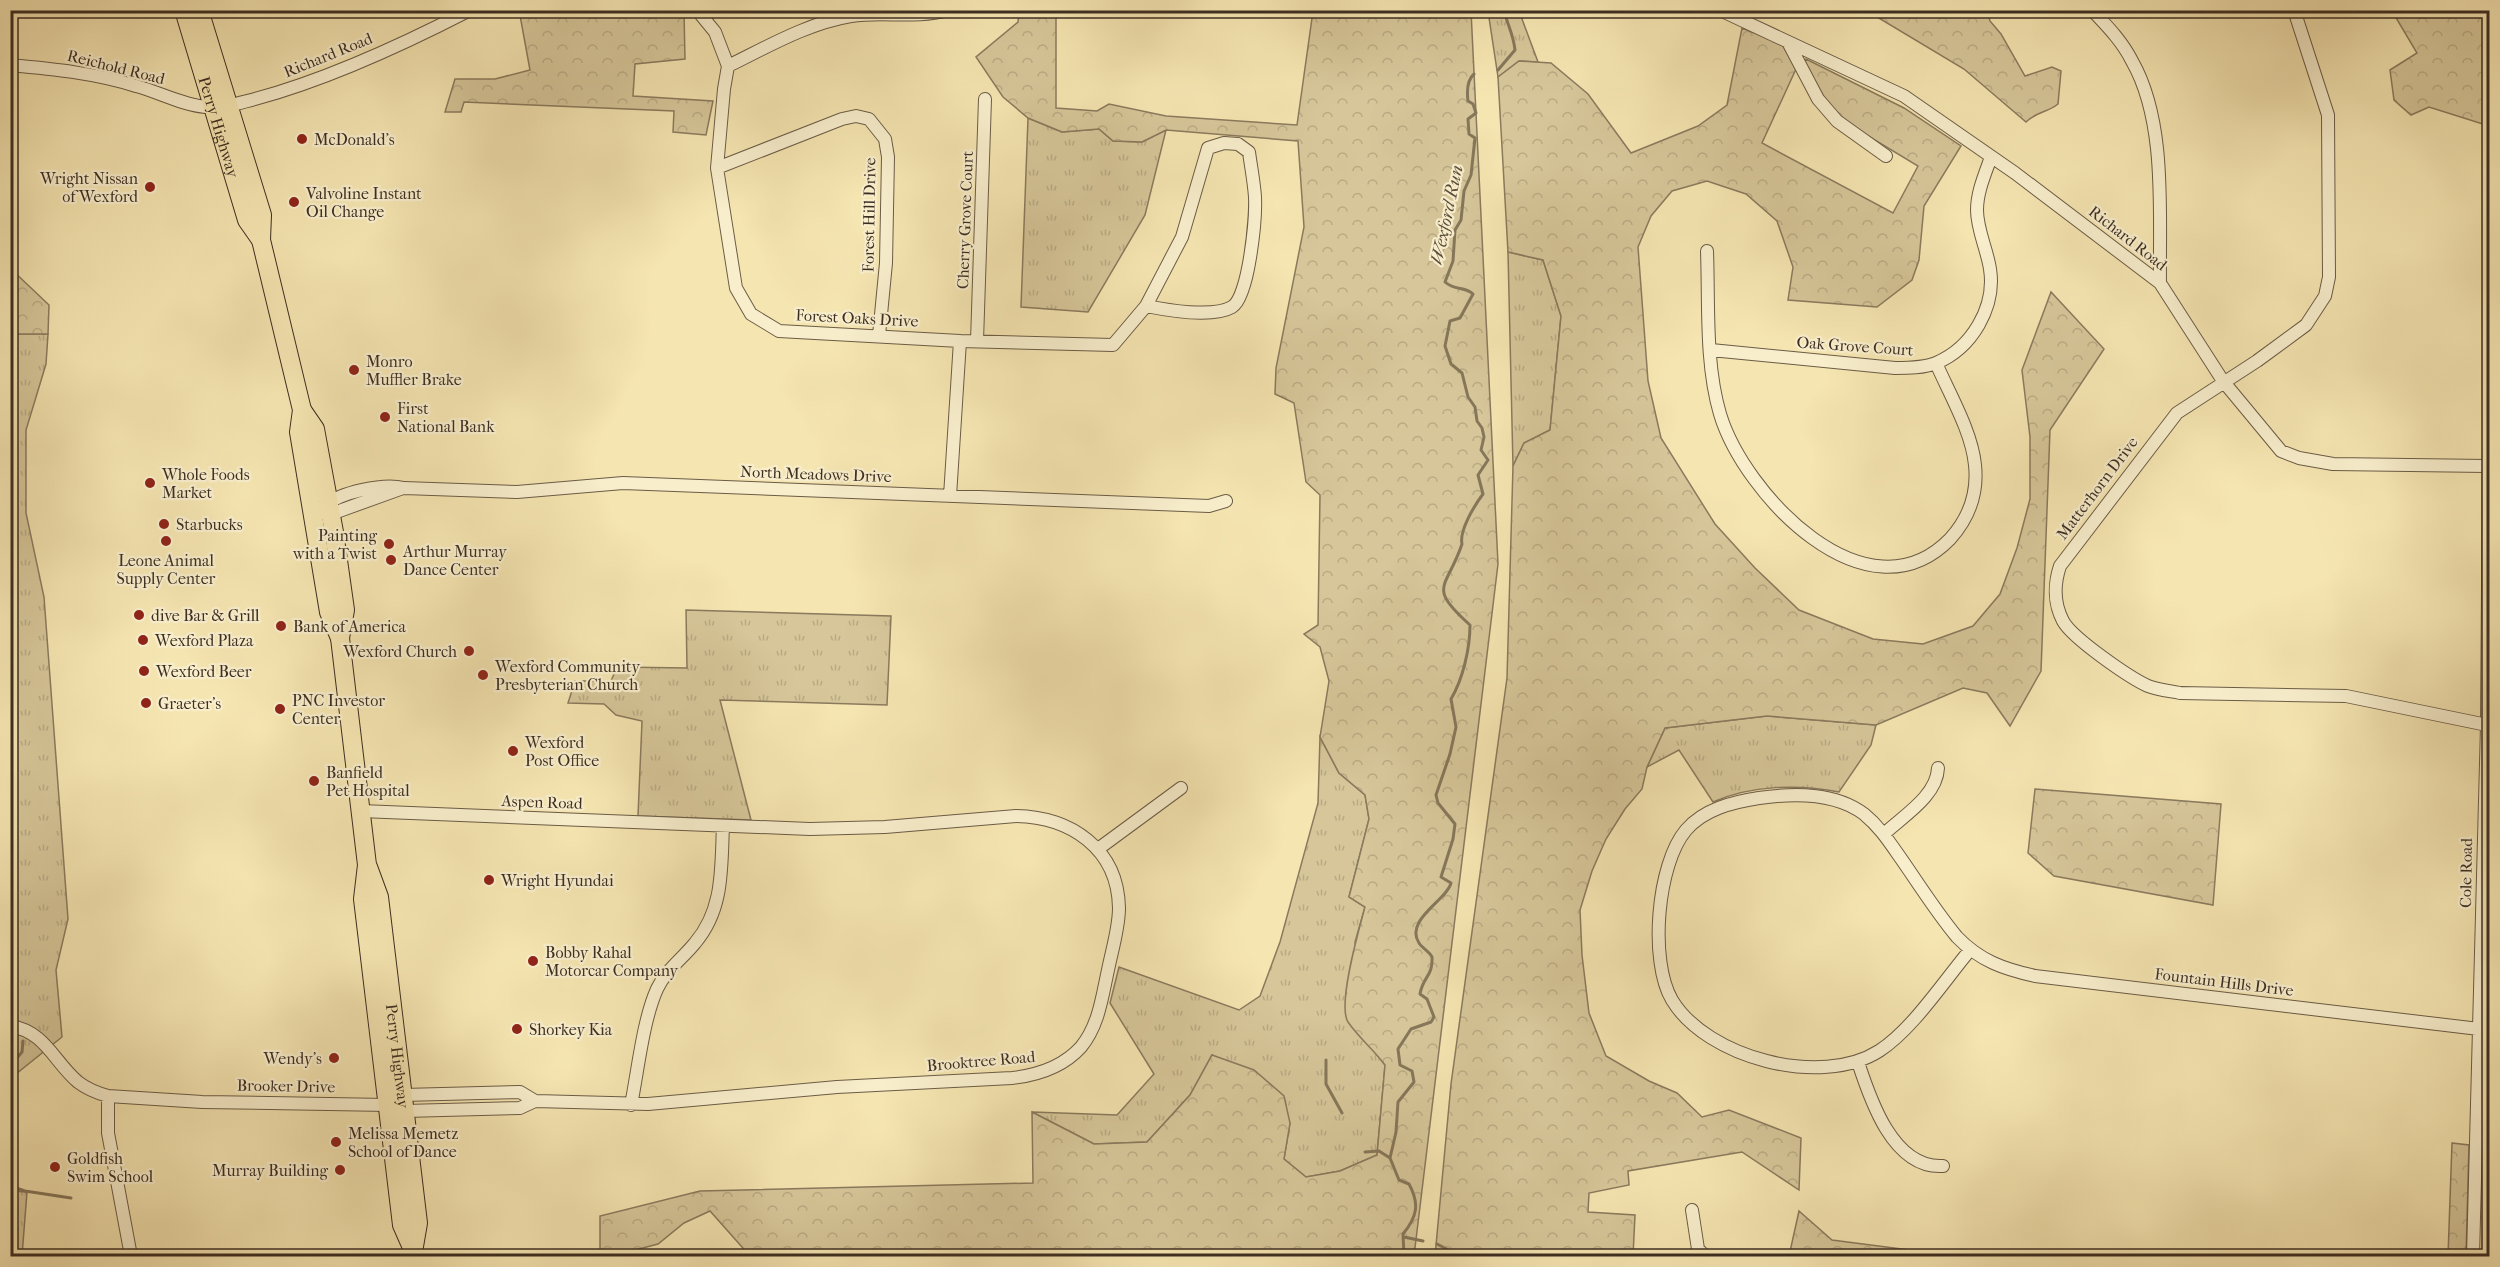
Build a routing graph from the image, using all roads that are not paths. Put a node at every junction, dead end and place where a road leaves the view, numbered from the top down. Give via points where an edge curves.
1 (184, 10) edge
2 (199, 10) edge
3 (470, 10) edge
4 (697, 10) edge
5 (947, 10) edge
6 (1720, 10) edge
7 (2092, 10) edge
8 (2294, 10) edge
9 (1788, 42) junction
10 (10, 65) edge
11 (728, 66) junction
12 (985, 99) dead end
13 (220, 107) junction
14 (1886, 156) dead end
15 (1991, 157) junction
16 (717, 168) junction
17 (1707, 251) dead end
18 (2160, 283) junction
19 (1146, 306) junction
20 (2490, 311) edge
21 (879, 335) junction
22 (960, 341) junction
23 (977, 341) junction
24 (1711, 350) junction
25 (1936, 363) junction
26 (2223, 381) junction
27 (2487, 466) junction
28 (951, 496) junction
29 (1226, 501) dead end
30 (324, 510) junction
31 (2488, 542) edge
32 (2487, 725) junction
33 (1938, 768) dead end
34 (1181, 788) dead end
35 (361, 811) junction
36 (723, 826) junction
37 (1884, 834) junction
38 (1098, 849) junction
39 (1970, 950) junction
40 (10, 1026) edge
41 (2479, 1029) junction
42 (1858, 1062) junction
43 (108, 1096) junction
44 (398, 1103) junction
45 (631, 1105) junction
46 (1943, 1166) dead end
47 (2475, 1188) junction
48 (2490, 1188) edge
49 (1692, 1210) dead end
50 (414, 1253) edge
51 (131, 1257) edge
52 (1705, 1257) edge
53 (2473, 1257) edge

1 - 13 highway, Perry Highway
2 - 13 highway, Perry Highway
3 - 13 street, Richard Road via 305,85
4 - 11 street, Forest Oaks Drive via 715,32
5 - 11 street via 930,15 850,16 807,28
6 - 9 street, Richard Road
7 - 18 street via 2132,60 2147,100 2157,149
8 - 26 street, Matterhorn Drive via 2328,115 2327,288 2306,325
9 - 14 street via 1830,114
9 - 15 street, Richard Road via 1904,96
10 - 13 street, Reichold Road via 98,76 193,105
11 - 16 street, Forest Oaks Drive
12 - 23 street, Cherry Grove Court
13 - 30 highway, Perry Highway via 247,219 261,240 302,410 299,432
15 - 18 street, Richard Road
15 - 25 street via 1977,210 1991,271 1985,313 1974,333
16 - 21 street, Forest Oaks Drive via 736,288 751,314 779,331
16 - 21 street, Forest Hill Drive via 842,119 870,119 885,139 888,157 886,263
17 - 24 street, Oak Grove Court
18 - 26 street, Richard Road
19 - 19 street via 1219,312 1233,307 1242,294 1255,223 1255,197 1249,152 1238,144 1208,148 1182,237
19 - 23 street, Forest Oaks Drive via 1113,345
20 - 27 street, Cole Road
21 - 22 street, Forest Oaks Drive
22 - 23 street, Forest Oaks Drive
22 - 28 street
24 - 25 street, Oak Grove Court via 1895,368
24 - 25 street, Oak Grove Court via 1721,415 1730,438 1767,496 1818,544 1870,565 1890,566 1934,555 1962,525 1972,506 1975,464 1971,445
26 - 27 street, Richard Road via 2273,444 2299,458 2340,465
26 - 32 street, Matterhorn Drive via 2177,412 2060,566 2056,595 2066,626 2117,667 2158,689 2180,693 2346,696
27 - 31 street, Cole Road
28 - 29 street, North Meadows Drive via 1209,506
28 - 30 street, North Meadows Drive via 623,483 517,492 404,488
30 - 35 highway, Perry Highway via 329,612 340,638
31 - 32 street, Cole Road
32 - 41 street, Cole Road
33 - 37 street via 1932,788
34 - 38 street
35 - 36 street, Aspen Road
35 - 44 highway, Perry Highway via 367,864 380,897
36 - 38 street, Brooktree Road via 846,829 1035,816 1074,830
36 - 45 street via 715,910 695,943 658,988 649,1013
37 - 39 street, Fountain Hills Drive via 1946,923
37 - 42 street, Fountain Hills Drive via 1864,814 1827,798 1768,797 1736,802 1713,810 1687,829 1671,856 1663,894 1660,930 1664,976 1672,1000 1692,1024 1722,1044 1789,1066 1829,1068
38 - 45 street, Brooktree Road via 1116,887 1116,932 1093,1029 1074,1054 1055,1067 1012,1078 837,1087
39 - 41 street, Fountain Hills Drive via 1994,965 2035,976
39 - 42 street, Fountain Hills Drive via 1900,1034
40 - 43 street via 41,1039 80,1083
41 - 47 street, Cole Road
42 - 46 street via 1876,1113 1892,1138 1918,1160
43 - 44 street, Brooker Drive via 185,1101
43 - 51 street via 108,1133
44 - 45 street, Brooktree Road via 520,1092 535,1101
44 - 50 highway, Perry Highway via 402,1225
47 - 48 street
47 - 53 street, Cole Road
49 - 52 street via 1698,1249

